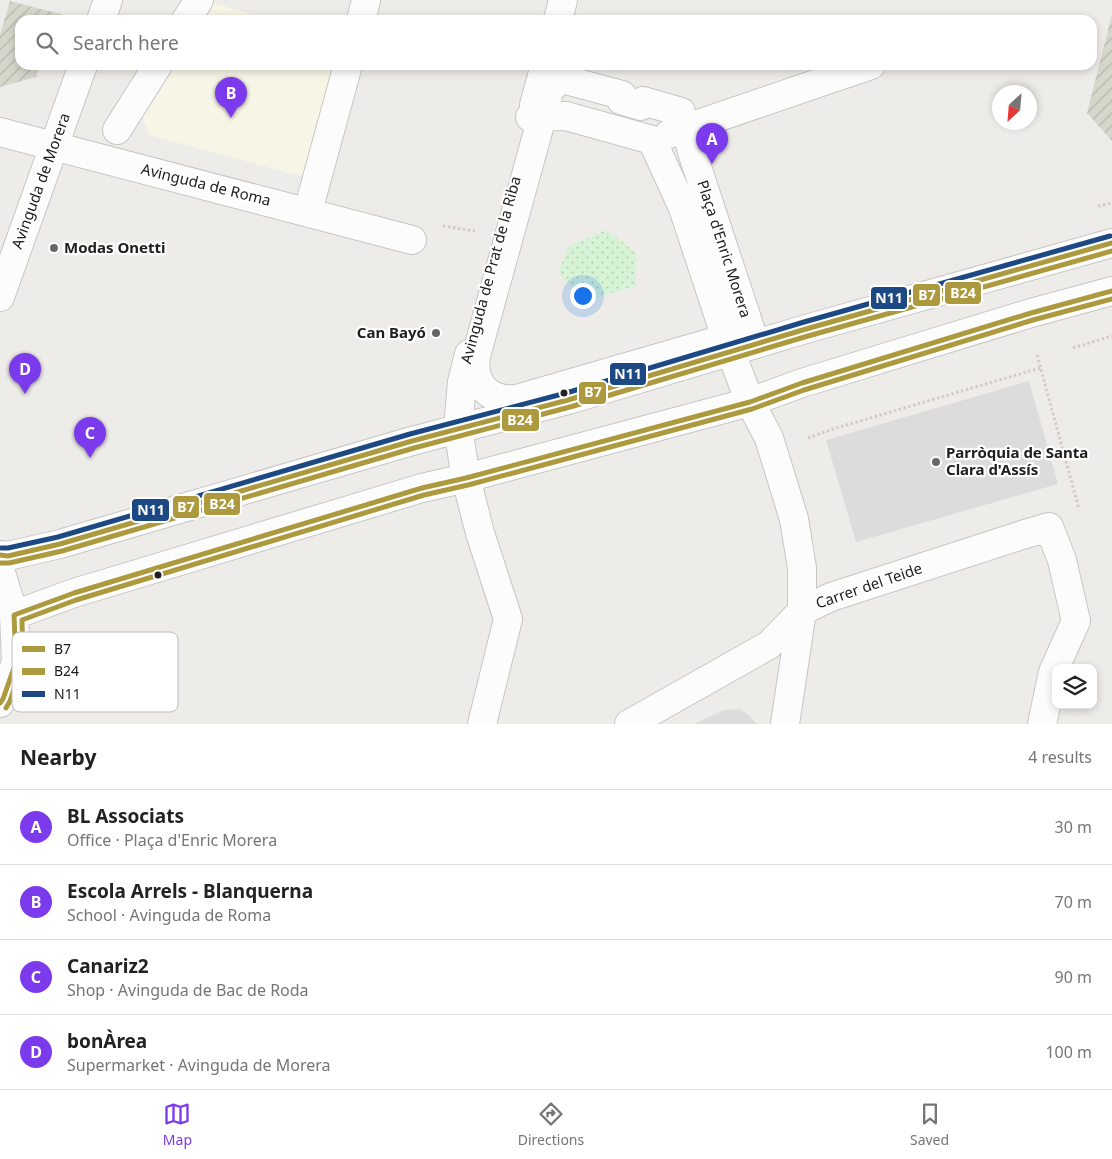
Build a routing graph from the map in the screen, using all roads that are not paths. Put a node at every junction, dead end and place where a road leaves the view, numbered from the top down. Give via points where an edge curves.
1 (108, 0) edge
2 (199, 0) edge
3 (366, 0) edge
4 (564, 0) edge
5 (102, 15) edge
6 (189, 15) edge
7 (362, 15) edge
8 (560, 15) edge
9 (82, 70) edge
10 (155, 70) edge
11 (347, 70) edge
12 (544, 70) edge
13 (856, 70) edge
14 (536, 117) junction
15 (685, 128) junction
16 (116, 130) dead end
17 (0, 132) edge
18 (652, 140) junction
19 (54, 145) junction
20 (308, 211) junction
21 (412, 240) dead end
22 (1100, 247) edge
23 (1104, 293) edge
24 (0, 297) edge
25 (728, 346) junction
26 (750, 402) junction
27 (458, 428) junction
28 (466, 478) junction
29 (0, 555) edge
30 (0, 569) edge
31 (802, 611) junction
32 (14, 615) junction
33 (15, 632) edge
34 (12, 673) edge
35 (0, 703) edge
36 (482, 724) edge
37 (629, 724) edge
38 (785, 724) edge
39 (1042, 724) edge

1 - 5 street
2 - 6 street
3 - 7 street
4 - 8 street
9 - 19 street, Avinguda de Morera
10 - 16 street
11 - 20 street
12 - 14 street, Avinguda de Prat de la Riba
13 - 15 street
14 - 15 street, Plaça d'Enric Morera via 550,88 562,79 622,95 621,100 641,106 643,101 681,112
14 - 18 street via 566,116
14 - 25 street, Plaça d'Enric Morera via 476,356 475,374 484,390 499,398 518,399
14 - 27 street, Avinguda de Prat de la Riba via 462,382
15 - 18 street
15 - 25 street, Plaça d'Enric Morera via 751,330
17 - 19 street, Avinguda de Roma
18 - 25 street, Plaça d'Enric Morera via 683,208
19 - 20 street, Avinguda de Roma
19 - 24 street, Avinguda de Morera
20 - 21 street, Avinguda de Roma
22 - 25 street via 806,329
23 - 26 street via 964,333
25 - 26 street
25 - 27 street via 568,400
26 - 28 street
26 - 31 street via 769,438 794,519 802,568
27 - 28 street, Avinguda de Prat de la Riba
27 - 29 street via 60,544
28 - 32 street via 422,488 153,569
28 - 36 street, Avinguda de Prat de la Riba via 508,620
30 - 32 street
31 - 37 street, Carrer del Teide via 769,644
31 - 38 street
31 - 39 street, Carrer del Teide via 831,598 1049,528 1062,560 1076,621 1054,672
32 - 33 street
34 - 35 street

